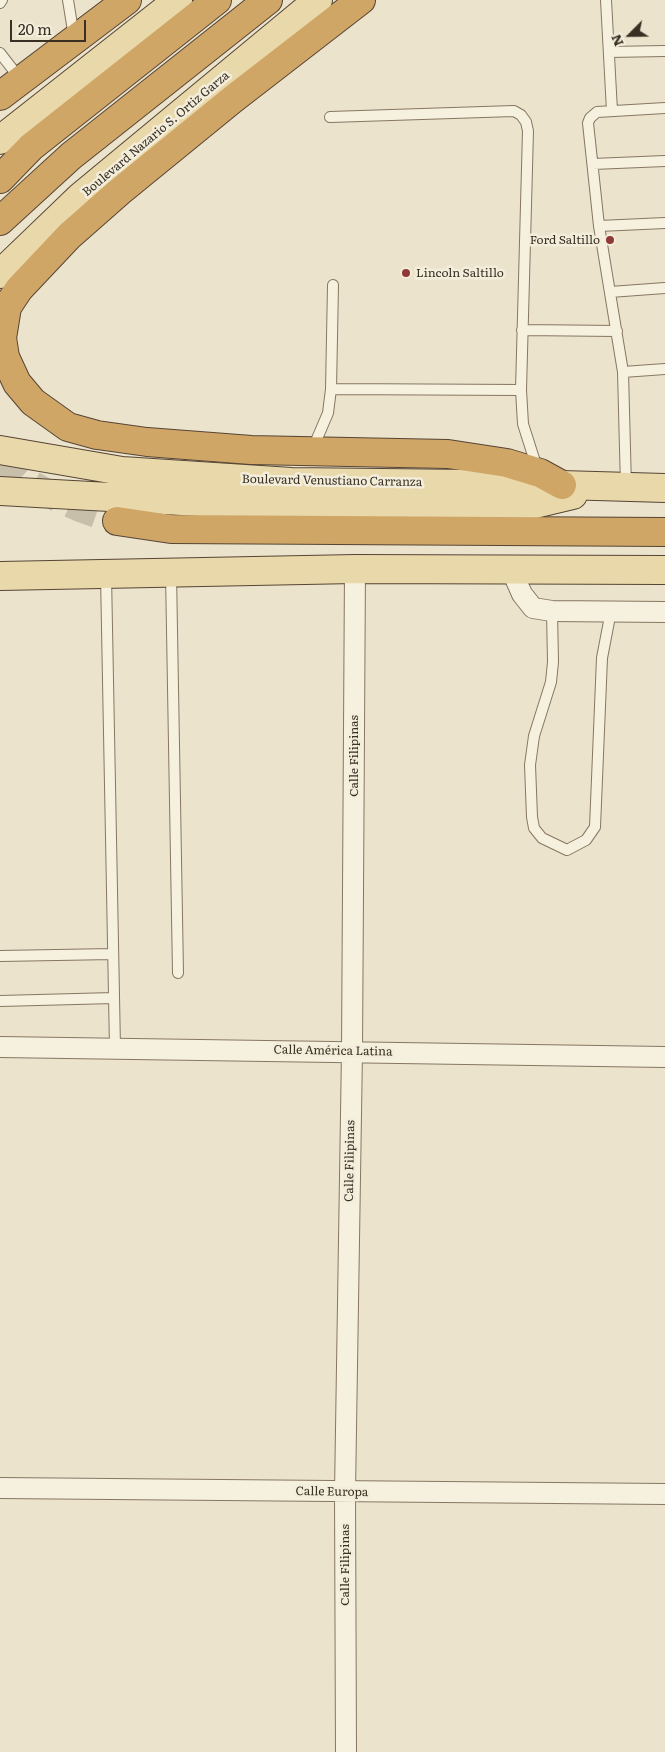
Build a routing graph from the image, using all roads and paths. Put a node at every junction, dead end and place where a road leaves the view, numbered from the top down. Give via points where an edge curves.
1 (68, 0) edge
2 (127, 0) edge
3 (178, 0) edge
4 (216, 0) edge
5 (268, 0) edge
6 (318, 0) edge
7 (361, 0) edge
8 (606, 0) edge
9 (74, 40) junction
10 (665, 51) edge
11 (0, 52) edge
12 (609, 52) junction
13 (22, 81) junction
14 (0, 96) edge
15 (665, 108) edge
16 (612, 111) junction
17 (330, 117) dead end
18 (0, 140) edge
19 (665, 161) edge
20 (593, 164) junction
21 (0, 179) edge
22 (0, 222) edge
23 (665, 223) edge
24 (599, 226) junction
25 (0, 274) edge
26 (333, 285) dead end
27 (665, 288) edge
28 (610, 292) junction
29 (522, 330) junction
30 (617, 331) junction
31 (665, 369) edge
32 (623, 372) junction
33 (331, 388) junction
34 (521, 390) junction
35 (0, 450) edge
36 (312, 450) junction
37 (551, 479) junction
38 (615, 488) junction
39 (665, 488) edge
40 (0, 491) edge
41 (117, 521) tunnel mouth
42 (665, 532) edge
43 (356, 569) junction
44 (511, 569) junction
45 (665, 570) edge
46 (171, 572) junction
47 (106, 574) junction
48 (0, 576) edge
49 (552, 611) junction
50 (611, 611) junction
51 (665, 612) edge
52 (113, 954) junction
53 (0, 956) edge
54 (178, 973) dead end
55 (114, 998) junction
56 (0, 1001) edge
57 (0, 1047) edge
58 (115, 1048) junction
59 (352, 1051) junction
60 (665, 1057) edge
61 (0, 1488) edge
62 (344, 1492) junction
63 (665, 1494) edge
64 (346, 1752) edge

1 - 9 lane
2 - 9 highway
3 - 18 main road
4 - 21 highway via 31,147
5 - 22 highway via 85,144
6 - 25 main road, Boulevard Nazario S. Ortiz Garza via 80,197
7 - 36 highway via 233,99 69,236 19,289 7,307 2,338 5,357 17,383 32,402 68,427 147,442 251,450
8 - 12 lane
9 - 13 highway
10 - 12 lane
11 - 13 lane
12 - 16 lane
13 - 14 highway
15 - 16 lane
16 - 20 lane via 597,112 588,123
17 - 29 lane via 514,111 521,114 528,131
19 - 20 lane
20 - 24 lane
23 - 24 lane
24 - 28 lane
26 - 33 lane
27 - 28 lane
28 - 30 lane
29 - 30 lane
29 - 34 lane
30 - 32 lane
31 - 32 lane
32 - 38 lane
33 - 34 lane
33 - 36 lane via 328,413
34 - 37 lane via 523,424 531,453
35 - 37 main road, Boulevard Venustiano Carranza via 122,471 273,481
36 - 37 highway via 448,454 507,463
37 - 38 main road, Boulevard Venustiano Carranza
38 - 39 main road, Boulevard Venustiano Carranza
38 - 40 main road via 531,505 478,508 308,508
41 - 42 highway via 171,529
43 - 44 main road
43 - 46 main road
43 - 59 street, Calle Filipinas
44 - 45 main road
44 - 49 street via 527,603 533,608
46 - 47 main road
46 - 54 lane
47 - 48 main road
47 - 52 lane
49 - 50 street
49 - 50 lane via 551,682 534,736 530,765 532,817 534,828 542,838 566,850 586,840 595,827 602,658
50 - 51 street
52 - 53 lane
52 - 55 lane
55 - 56 lane
55 - 58 lane
57 - 58 street, Calle América Latina
58 - 59 street, Calle América Latina
59 - 60 street, Calle América Latina
59 - 62 street, Calle Filipinas
61 - 62 street, Calle Europa
62 - 63 street, Calle Europa
62 - 64 street, Calle Filipinas

